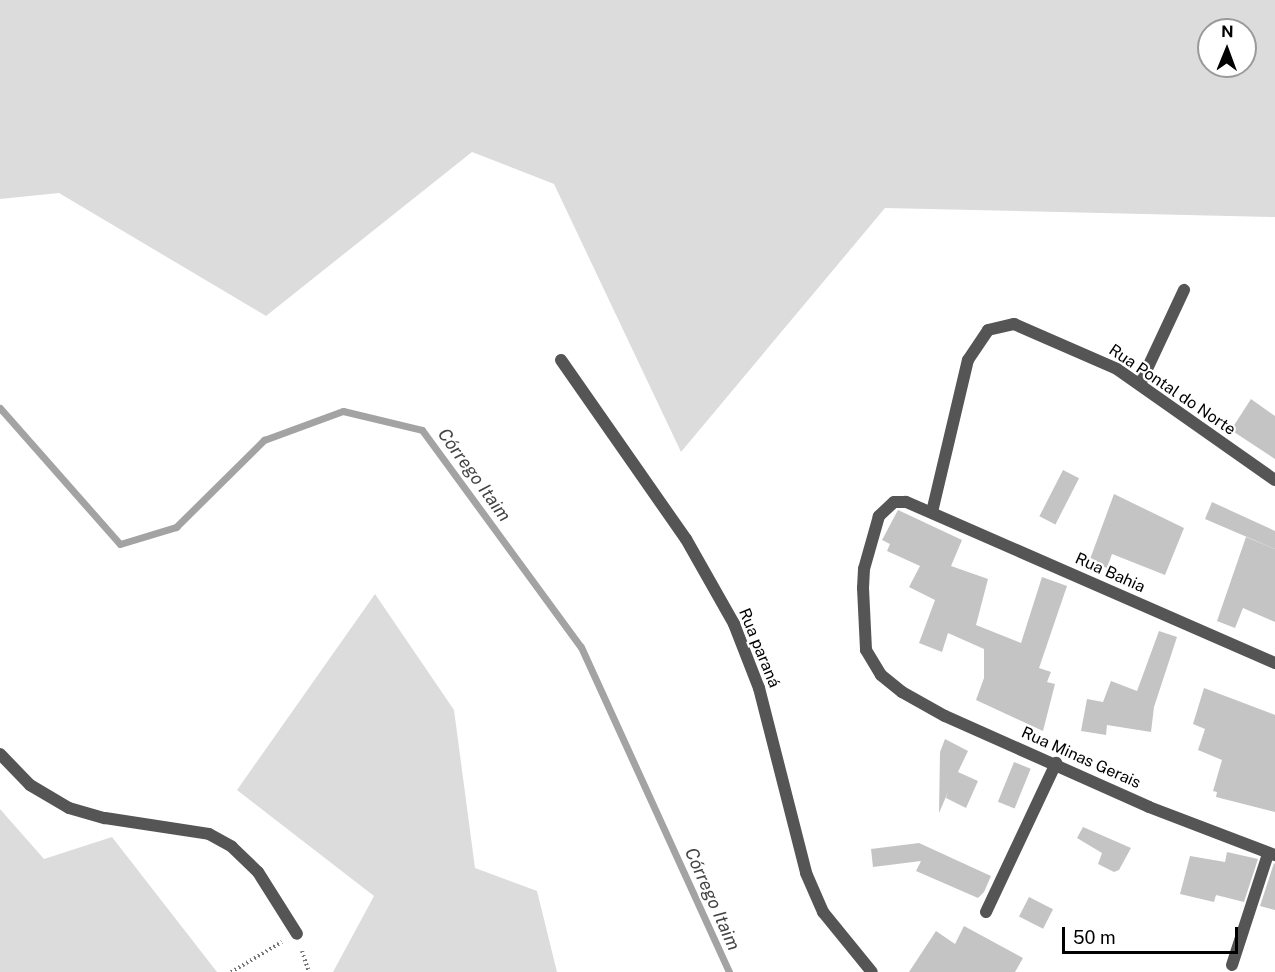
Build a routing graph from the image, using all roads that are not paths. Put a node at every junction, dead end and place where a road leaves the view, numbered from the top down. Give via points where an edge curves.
1 (1184, 290) dead end
2 (561, 360) dead end
3 (1140, 384) junction
4 (1275, 480) edge
5 (933, 512) junction
6 (1275, 663) edge
7 (881, 675) joint
8 (0, 754) edge
9 (1056, 764) junction
10 (1271, 855) edge
11 (986, 912) dead end
12 (297, 934) road end
13 (1232, 965) dead end
14 (872, 972) edge

1 - 3 street
2 - 14 street, Rua paraná via 686,538 734,624 759,688 806,873 823,912
3 - 4 street, Rua Pontal do Norte
3 - 5 street, Rua Pontal do Norte via 1046,334 1014,324 988,330 978,338 968,360
5 - 6 street, Rua Bahia
5 - 7 street, Rua Bahia via 894,502 879,516 873,533 864,569 866,650
7 - 9 street, Rua Minas Gerais via 945,716
8 - 12 street via 30,785 69,808 122,821 201,832 232,847 258,872
9 - 10 street, Rua Minas Gerais via 1149,807
9 - 11 street
10 - 13 street

